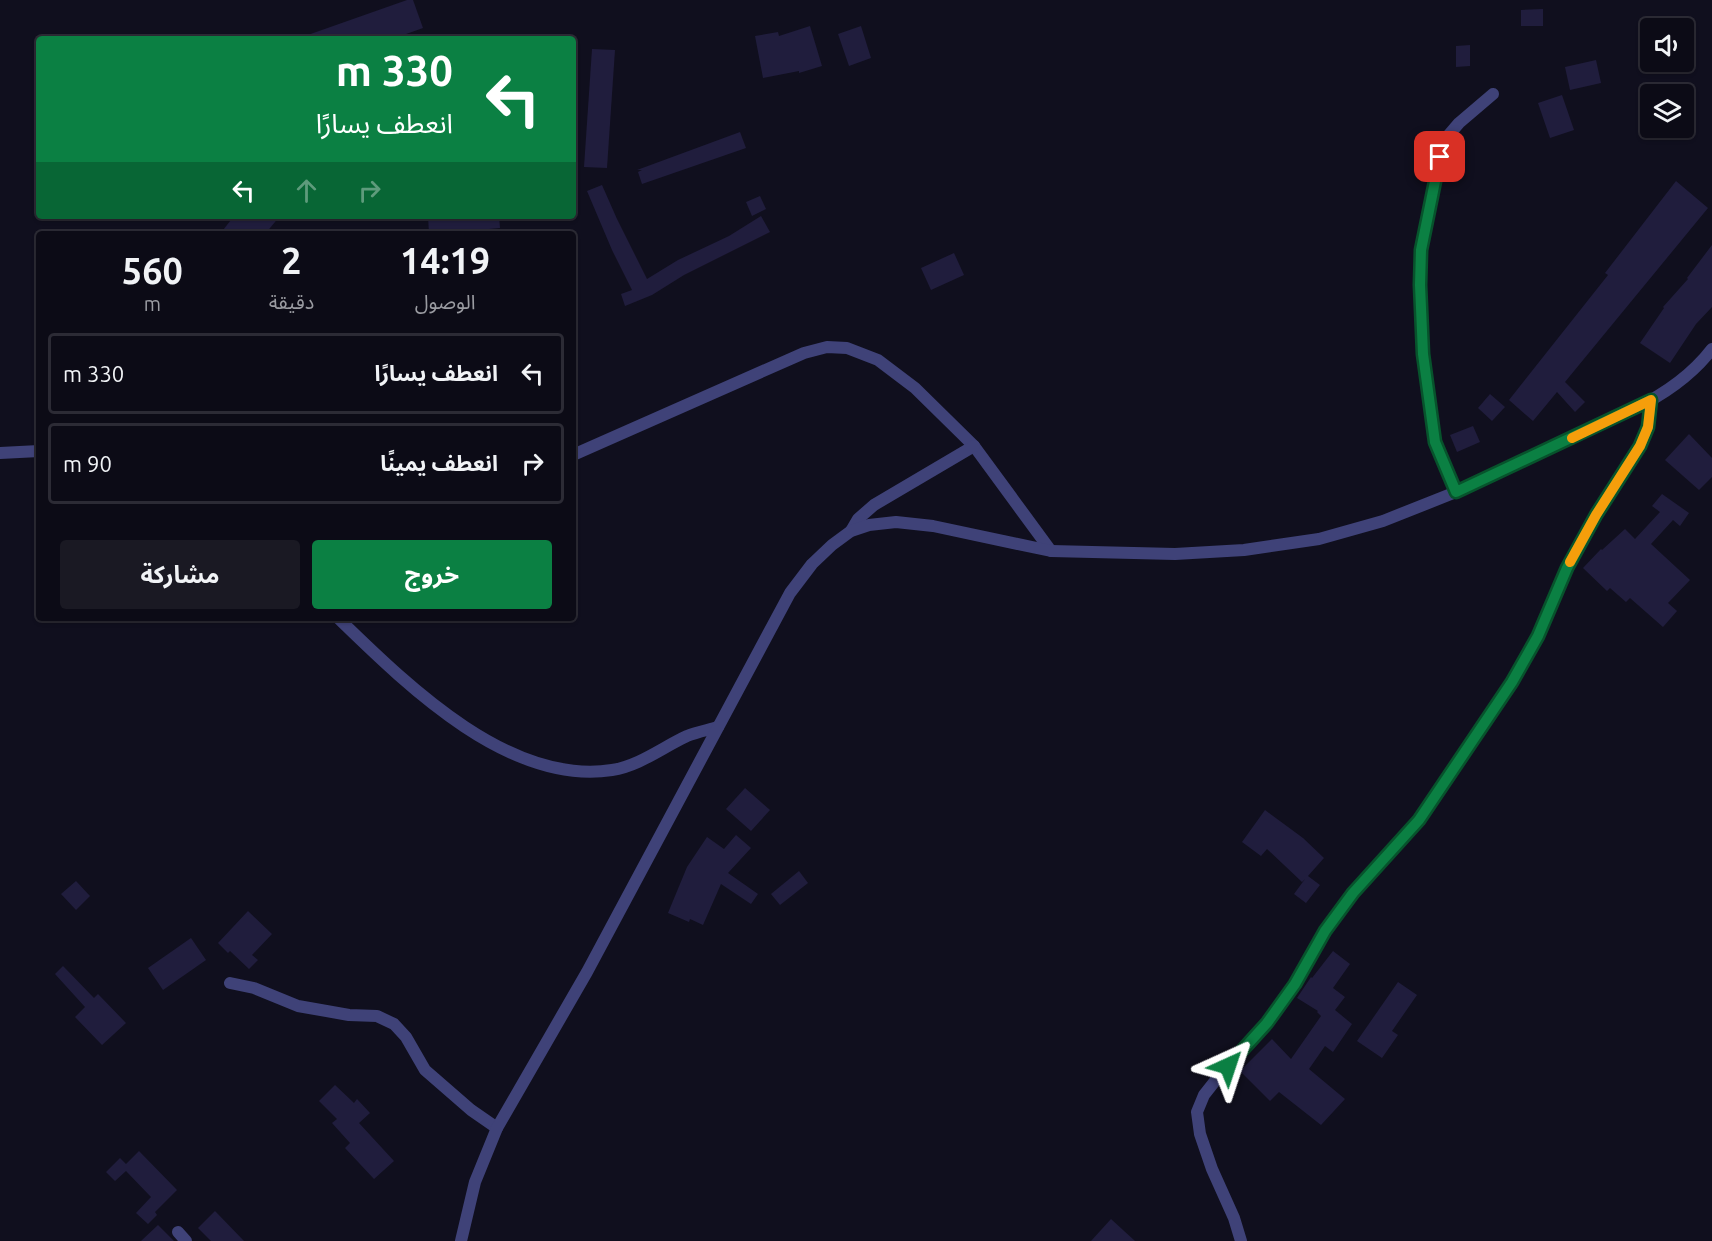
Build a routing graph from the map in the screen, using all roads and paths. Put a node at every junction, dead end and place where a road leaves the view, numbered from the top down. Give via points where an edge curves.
1 (1493, 94) dead end
2 (1712, 349) edge
3 (1651, 400) junction
4 (974, 446) junction
5 (36, 451) edge
6 (0, 453) edge
7 (576, 454) edge
8 (1456, 492) junction
9 (851, 531) junction
10 (1051, 551) junction
11 (341, 621) edge
12 (718, 727) junction
13 (230, 983) dead end
14 (497, 1128) junction
15 (461, 1241) edge
16 (1241, 1241) edge

1 - 8 street via 1447,137 1421,250 1421,320 1435,442
2 - 3 street via 1695,369
3 - 8 street
3 - 16 street via 1648,427 1640,446 1567,568 1538,636 1512,682 1419,820 1353,893 1267,1023 1204,1095 1197,1112 1200,1134
4 - 7 street via 915,388 878,360 847,348 827,347 804,353
4 - 9 street via 874,505
4 - 10 street
5 - 6 street
8 - 10 street via 1383,521 1308,541 1175,554
9 - 10 street via 896,522
9 - 12 street via 812,564 790,593
11 - 12 street via 461,725 505,751 548,766 582,773 615,770 686,737
12 - 14 street via 587,972
13 - 14 street via 298,1006 377,1016 394,1024 425,1070
14 - 15 street via 475,1182

